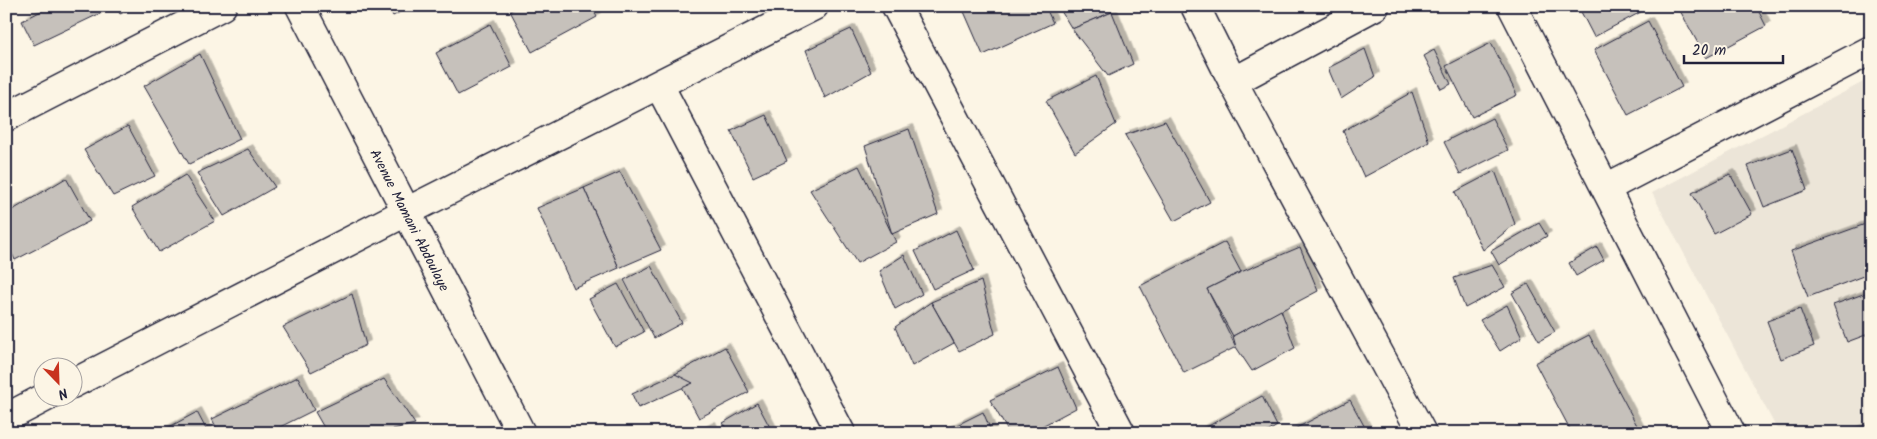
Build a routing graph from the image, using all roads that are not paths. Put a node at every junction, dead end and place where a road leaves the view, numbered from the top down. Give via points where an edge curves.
1 (222, 6) edge
2 (300, 6) edge
3 (814, 6) edge
4 (896, 6) edge
5 (1195, 6) edge
6 (1375, 6) edge
7 (1512, 6) edge
8 (1871, 50) edge
9 (1233, 82) junction
10 (658, 85) junction
11 (6, 117) edge
12 (1606, 188) junction
13 (406, 212) junction
14 (82, 379) edge
15 (32, 404) edge
16 (6, 418) edge
17 (521, 433) edge
18 (841, 433) edge
19 (1121, 433) edge
20 (1422, 433) edge
21 (1731, 433) edge

1 - 11 street
2 - 13 street, Avenue Mamani Abdoulaye
3 - 10 street
4 - 19 street
5 - 9 street
6 - 9 street
7 - 12 street
8 - 12 street
9 - 20 street
10 - 13 street
10 - 18 street
12 - 21 street
13 - 14 street
13 - 17 street, Avenue Mamani Abdoulaye
15 - 16 street

